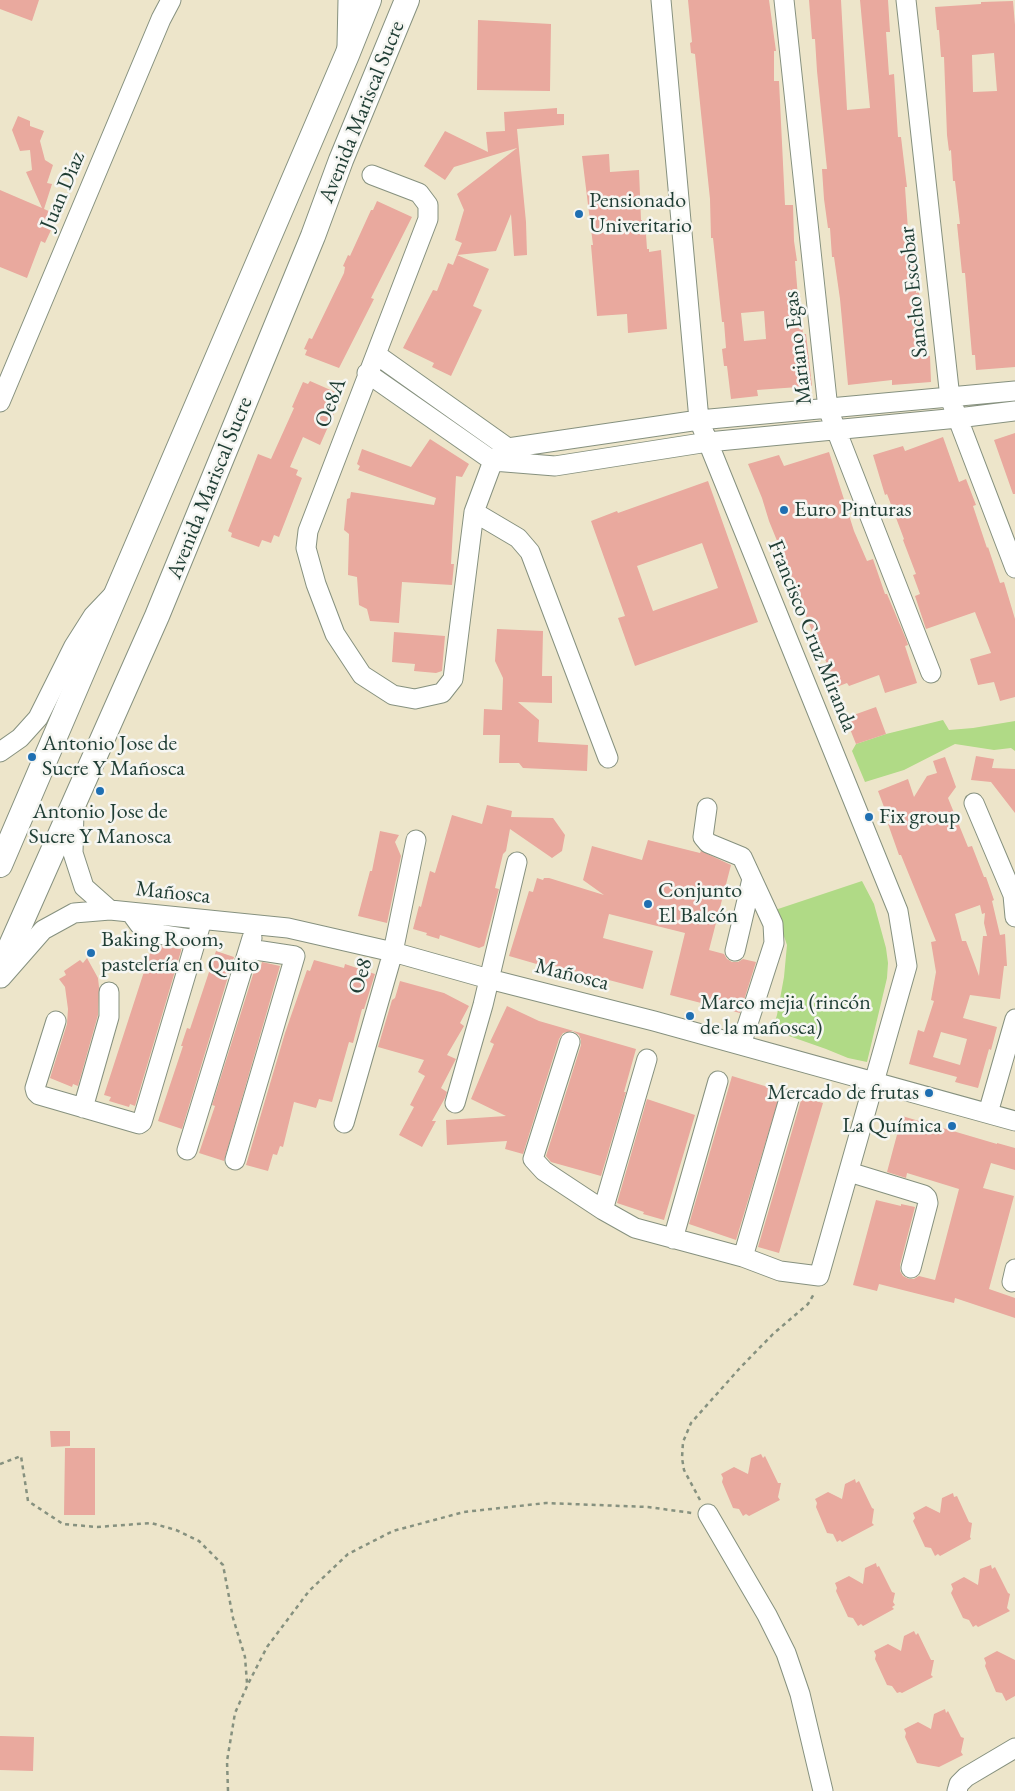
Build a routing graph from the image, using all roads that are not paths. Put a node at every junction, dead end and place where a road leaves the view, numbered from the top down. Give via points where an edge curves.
1 (171, 0) edge
2 (348, 0) edge
3 (369, 0) edge
4 (407, 0) edge
5 (661, 0) edge
6 (784, 0) edge
7 (906, 0) edge
8 (347, 55) junction
9 (372, 176) dead end
10 (376, 355) junction
11 (367, 373) junction
12 (1015, 391) edge
13 (950, 398) junction
14 (0, 402) edge
15 (828, 409) junction
16 (1015, 411) edge
17 (958, 418) junction
18 (699, 420) junction
19 (837, 430) junction
20 (708, 442) junction
21 (508, 448) junction
22 (493, 461) junction
23 (474, 512) junction
24 (1015, 568) edge
25 (118, 590) junction
26 (931, 672) dead end
27 (0, 752) edge
28 (608, 758) dead end
29 (74, 802) junction
30 (974, 803) dead end
31 (706, 808) dead end
32 (416, 840) dead end
33 (517, 862) dead end
34 (0, 865) edge
35 (752, 878) junction
36 (110, 910) junction
37 (132, 912) junction
38 (1015, 917) edge
39 (202, 920) junction
40 (256, 925) junction
41 (196, 940) junction
42 (249, 949) junction
43 (734, 950) dead end
44 (393, 952) junction
45 (0, 970) edge
46 (0, 979) edge
47 (489, 979) junction
48 (109, 992) dead end
49 (1015, 1019) edge
50 (56, 1021) dead end
51 (570, 1042) dead end
52 (741, 1044) junction
53 (647, 1059) dead end
54 (718, 1081) dead end
55 (875, 1082) junction
56 (789, 1098) dead end
57 (455, 1103) dead end
58 (82, 1108) junction
59 (988, 1113) junction
60 (1015, 1121) edge
61 (344, 1123) dead end
62 (187, 1150) dead end
63 (235, 1160) dead end
64 (849, 1172) junction
65 (603, 1210) junction
66 (673, 1239) junction
67 (743, 1257) junction
68 (911, 1268) dead end
69 (708, 1514) road end
70 (1015, 1748) edge
71 (823, 1791) edge
72 (957, 1791) edge

1 - 14 street, Juan Diaz
2 - 8 street
3 - 8 main road, Avenida Mariscal Sucre
4 - 29 main road, Avenida Mariscal Sucre via 157,616
5 - 18 street, Francisco Cruz Miranda
6 - 15 street, Mariano Egas
7 - 13 street, Sancho Escobar
8 - 25 main road, Avenida Mariscal Sucre
9 - 10 street, Oe8A via 419,193 428,204 428,219
10 - 11 street, Oe8A
10 - 21 street
11 - 22 street
11 - 23 street, Oe8A via 308,531 306,548 335,634 362,676 393,695 415,700 442,693 453,679
12 - 13 street
13 - 15 street
13 - 17 street, Sancho Escobar
15 - 18 street
15 - 19 street, Mariano Egas
16 - 17 street
17 - 19 street
17 - 24 street, Sancho Escobar
18 - 20 street, Francisco Cruz Miranda
18 - 21 street
19 - 20 street
19 - 26 street, Mariano Egas
20 - 22 street via 555,466
20 - 55 street, Francisco Cruz Miranda via 898,911 907,966
21 - 22 street
22 - 23 street
23 - 28 street via 518,538 530,552
25 - 27 street via 93,616 74,646 38,718 20,738
25 - 34 main road, Avenida Mariscal Sucre
29 - 36 street, Mañosca via 75,861 84,887
29 - 45 main road, Avenida Mariscal Sucre
30 - 38 street via 1013,895
31 - 35 street via 703,837 708,843 742,856
32 - 44 street, Oe8
33 - 47 street
35 - 43 street
35 - 52 street via 773,924 774,942
36 - 37 street, Mañosca
36 - 46 street, Mañosca via 74,914 44,930
37 - 39 street, Mañosca
37 - 41 street via 147,931
39 - 40 street, Mañosca
39 - 41 street
40 - 42 street
40 - 44 street, Mañosca via 288,928
41 - 58 street via 142,1122 136,1124
42 - 62 street
42 - 63 street via 295,956
44 - 47 street, Mañosca
44 - 61 street, Oe8
47 - 52 street, Mañosca
47 - 57 street
48 - 58 street via 109,1017
49 - 59 street
50 - 58 street via 36,1092
51 - 65 street via 533,1159 544,1171
52 - 55 street, Mañosca
53 - 65 street
54 - 66 street
55 - 59 street, Mañosca
55 - 64 street, Francisco Cruz Miranda
56 - 67 street
59 - 60 street, Mañosca
64 - 67 street, Francisco Cruz Miranda via 820,1276 780,1271
64 - 68 street via 928,1198
65 - 66 street via 635,1228
66 - 67 street
69 - 71 street via 786,1653 800,1694
70 - 72 street via 966,1777

